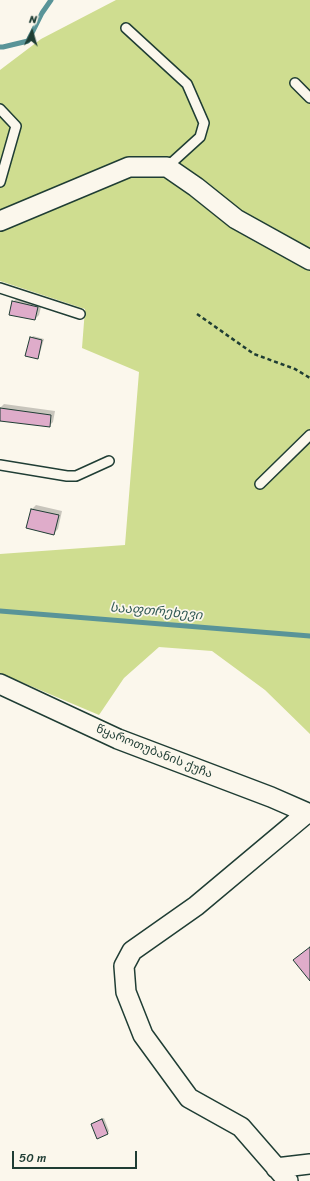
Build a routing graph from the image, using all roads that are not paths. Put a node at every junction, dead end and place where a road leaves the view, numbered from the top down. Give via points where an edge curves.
1 (126, 28) dead end
2 (295, 83) dead end
3 (310, 98) edge
4 (0, 109) edge
5 (167, 167) junction
6 (0, 182) edge
7 (0, 221) edge
8 (310, 260) edge
9 (0, 288) edge
10 (80, 314) dead end
11 (310, 435) edge
12 (109, 461) dead end
13 (0, 465) edge
14 (260, 484) dead end
15 (0, 684) edge
16 (308, 814) edge
17 (310, 1164) edge
18 (282, 1174) edge

1 - 5 lane via 187,84 204,123 200,137
2 - 3 lane
4 - 6 lane via 16,126
5 - 7 street via 130,167
5 - 8 street via 236,219
9 - 10 lane
11 - 14 lane
12 - 13 lane via 76,476
15 - 16 street, წყაროთუბანის ქუჩა via 118,739 271,797
16 - 18 street via 196,906 132,950 124,966 126,992 143,1035 189,1098 241,1127
17 - 18 street

